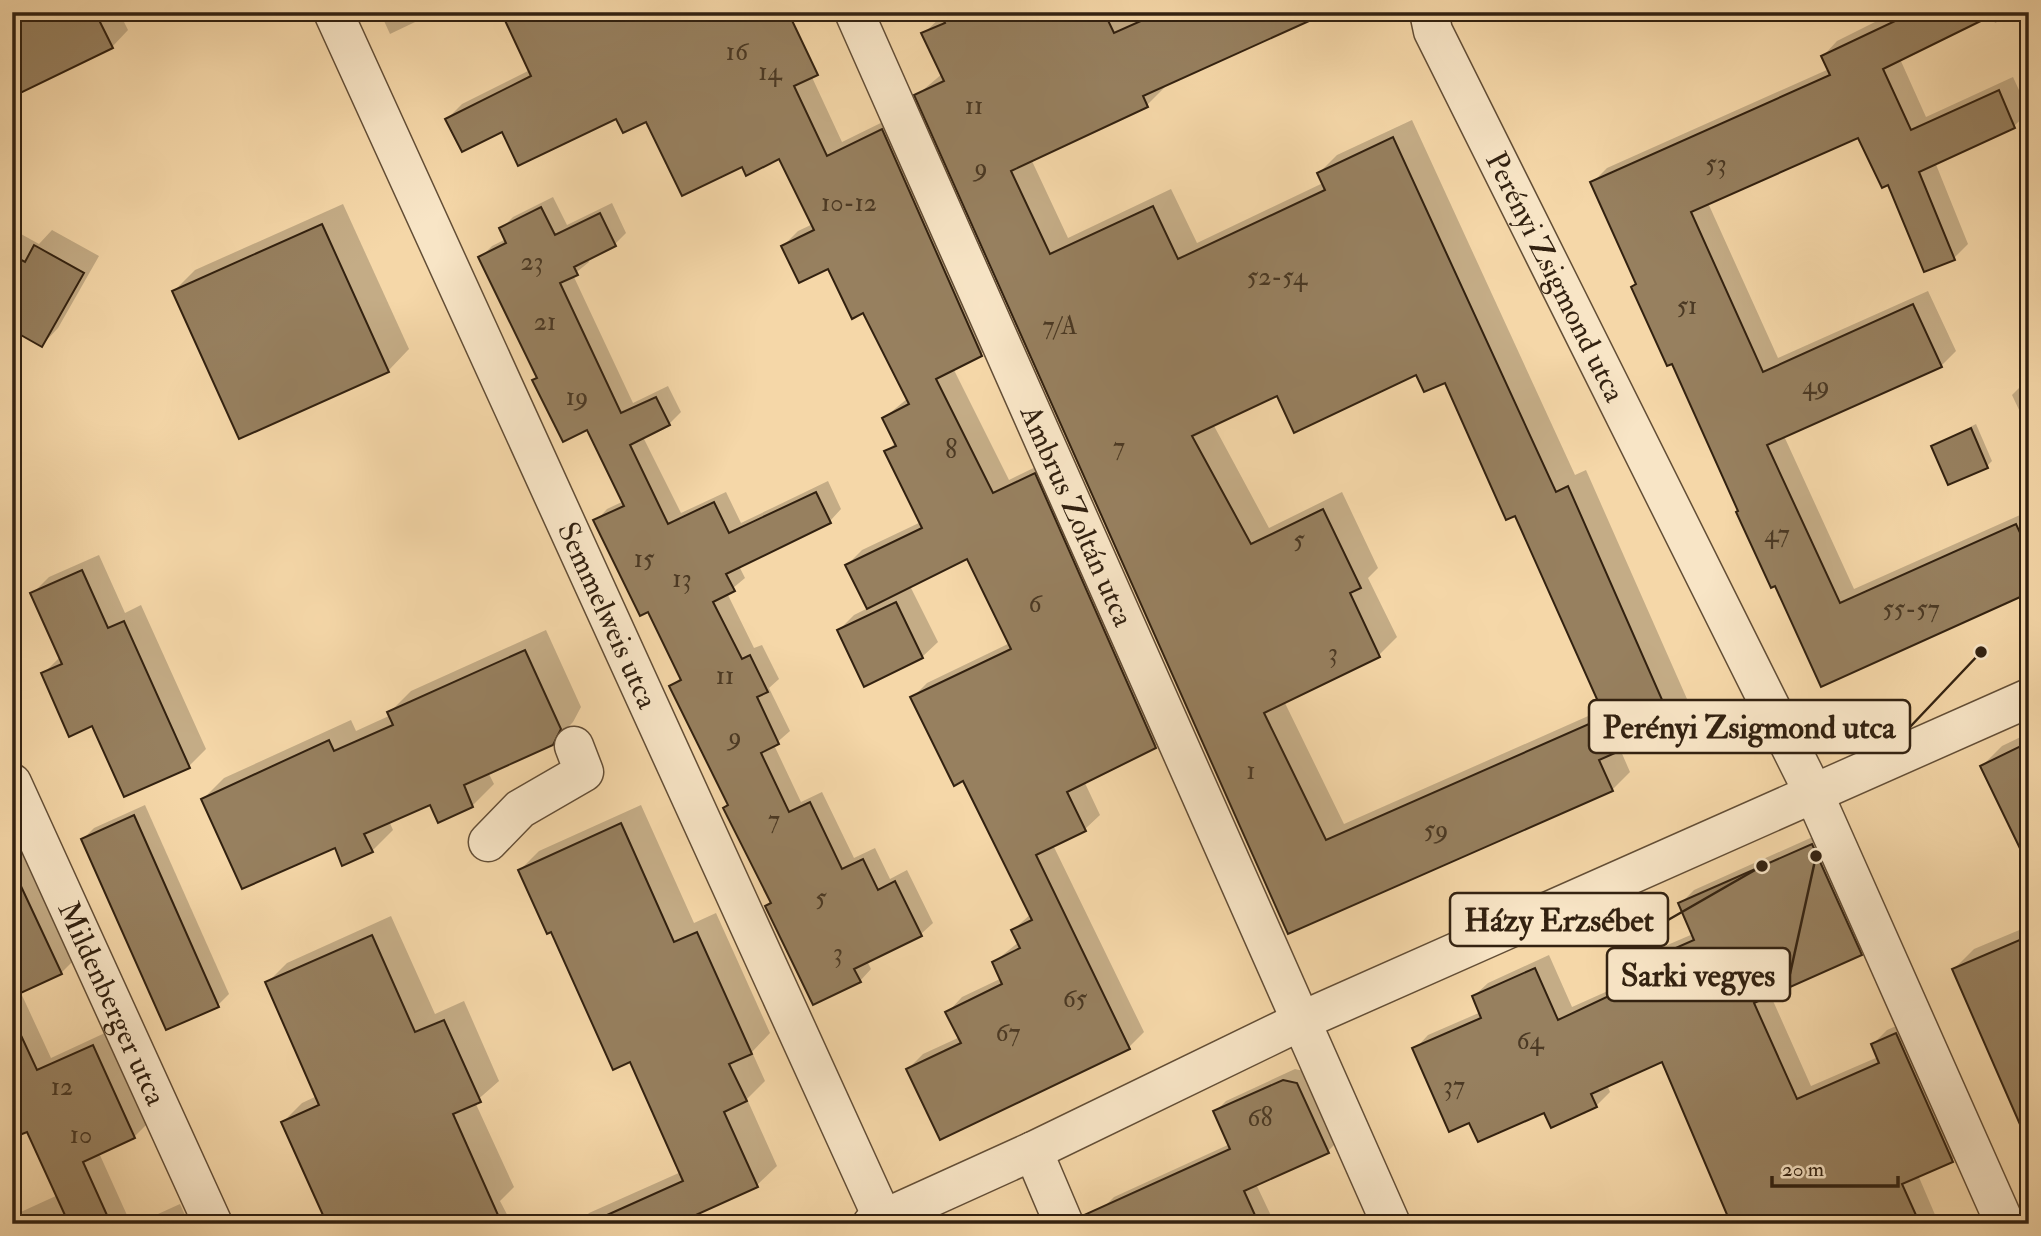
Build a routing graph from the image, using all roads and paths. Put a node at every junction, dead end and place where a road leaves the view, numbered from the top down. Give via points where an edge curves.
1 (333, 12) edge
2 (854, 12) edge
3 (1429, 12) edge
4 (2029, 698) edge
5 (574, 747) dead end
6 (12, 783) edge
7 (1812, 792) junction
8 (488, 842) dead end
9 (1303, 1020) junction
10 (1033, 1151) junction
11 (878, 1221) edge
12 (213, 1224) edge
13 (1064, 1224) edge
14 (1391, 1224) edge
15 (2005, 1224) edge

1 - 11 street, Semmelweis utca
2 - 9 street, Ambrus Zoltán utca
3 - 7 street, Perényi Zsigmond utca via 1433,31
4 - 7 street
5 - 8 street via 584,772 520,809
6 - 12 street, Mildenberger utca
7 - 9 street
7 - 15 street, Perényi Zsigmond utca
9 - 10 street
9 - 14 street, Ambrus Zoltán utca
10 - 11 street
10 - 13 street

